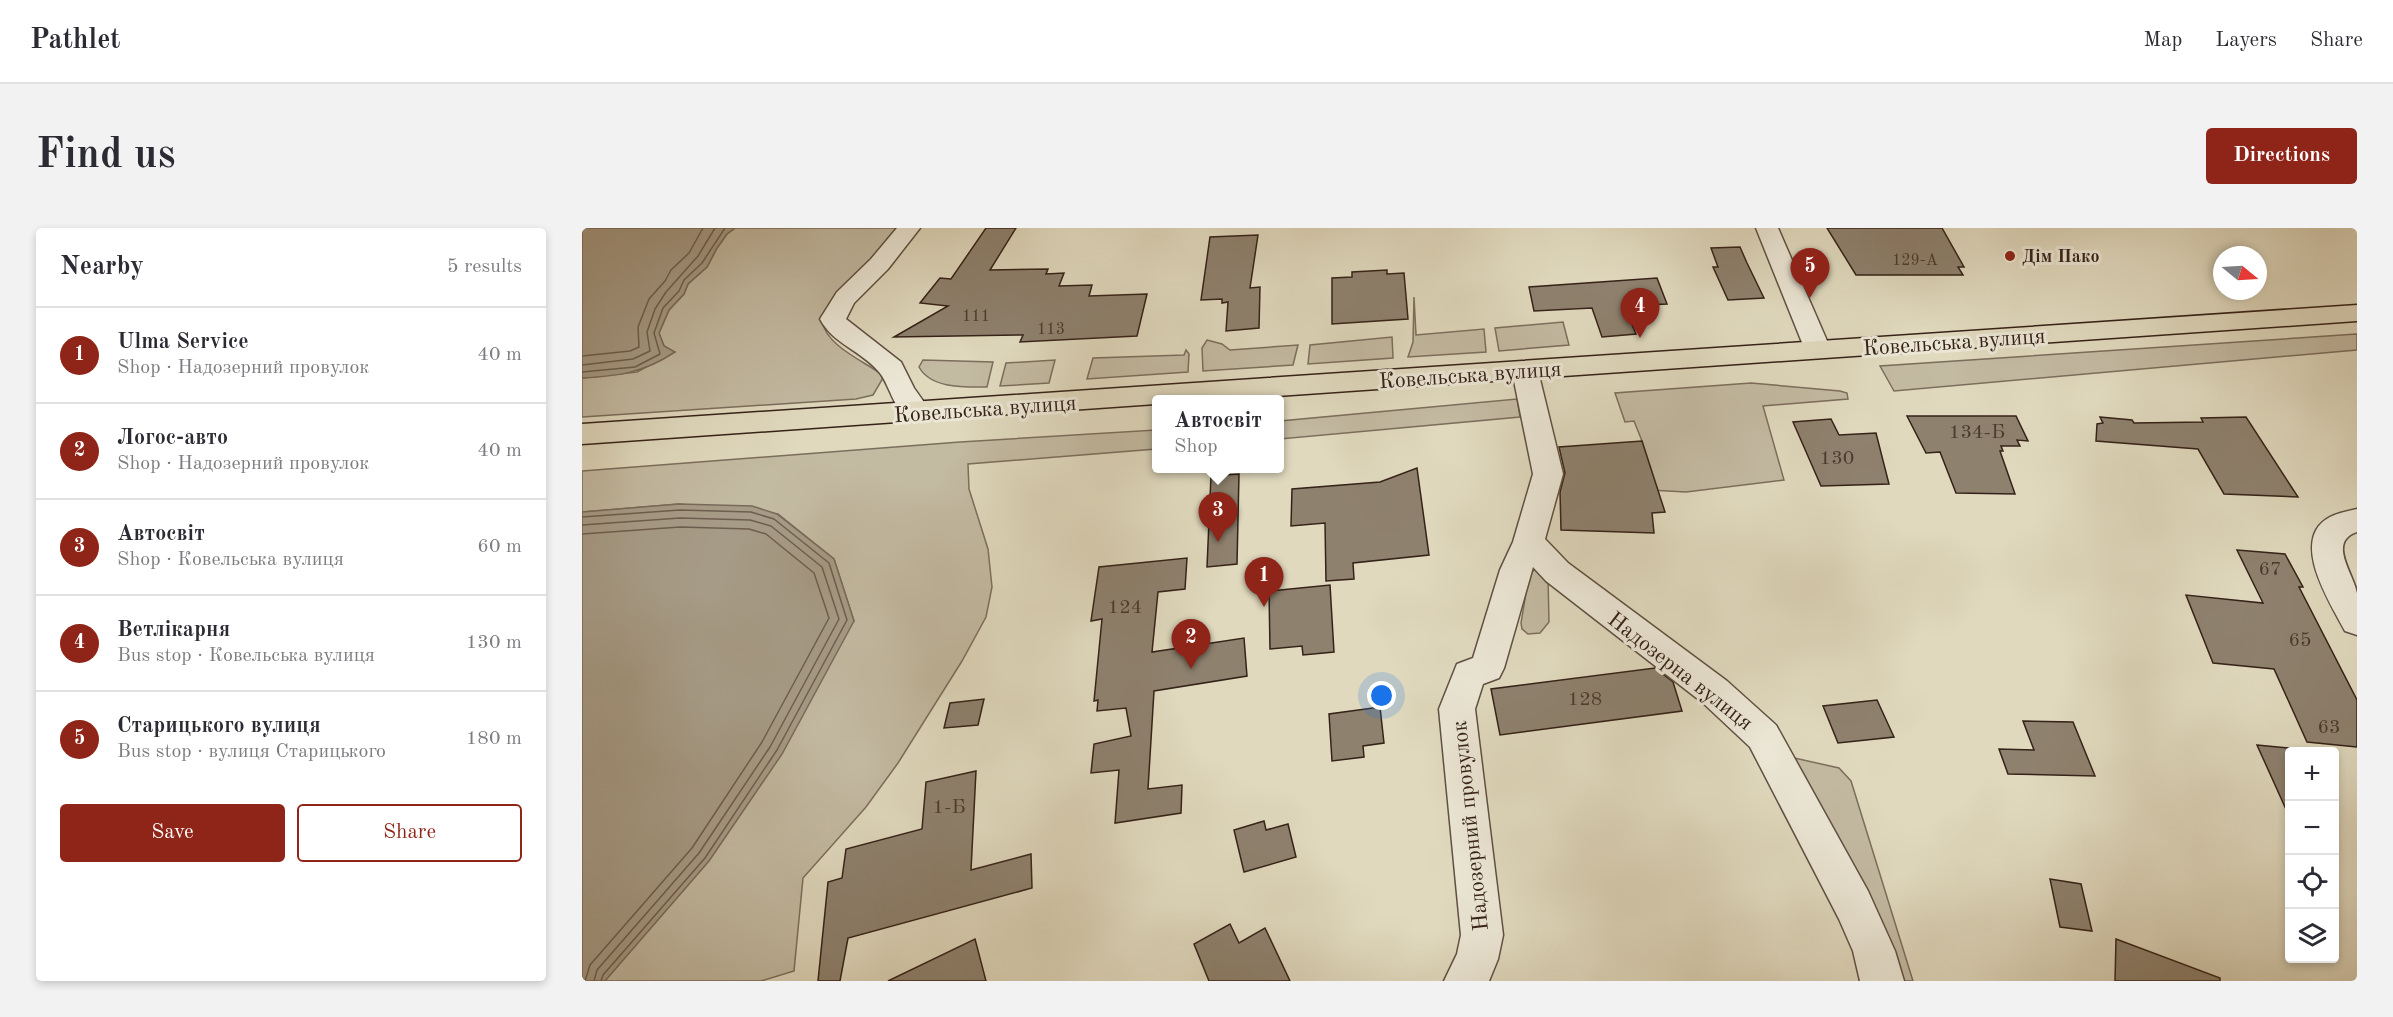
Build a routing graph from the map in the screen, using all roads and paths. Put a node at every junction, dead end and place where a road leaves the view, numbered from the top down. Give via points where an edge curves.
1 (909, 228) edge
2 (1767, 228) edge
3 (2357, 313) edge
4 (1818, 350) junction
5 (1525, 371) junction
6 (1169, 395) edge
7 (1152, 396) edge
8 (917, 412) junction
9 (582, 434) edge
10 (2357, 520) edge
11 (1529, 542) junction
12 (2357, 622) edge
13 (1466, 981) edge
14 (1882, 981) edge

1 - 8 street via 887,256 848,293 833,319 837,327 892,368 901,390
2 - 4 street
3 - 4 main road, Ковельська вулиця
4 - 5 main road, Ковельська вулиця
5 - 6 main road, Ковельська вулиця
5 - 11 street, Надозерний провулок via 1548,474
7 - 8 main road, Ковельська вулиця
8 - 9 main road, Ковельська вулиця
10 - 12 street via 2344,522 2334,530 2327,540 2326,554
11 - 13 street, Надозерний провулок via 1516,570 1487,668 1469,674 1457,710 1482,935 1477,959
11 - 14 street, Надозерна вулиця via 1557,572 1715,692 1763,736 1854,905

